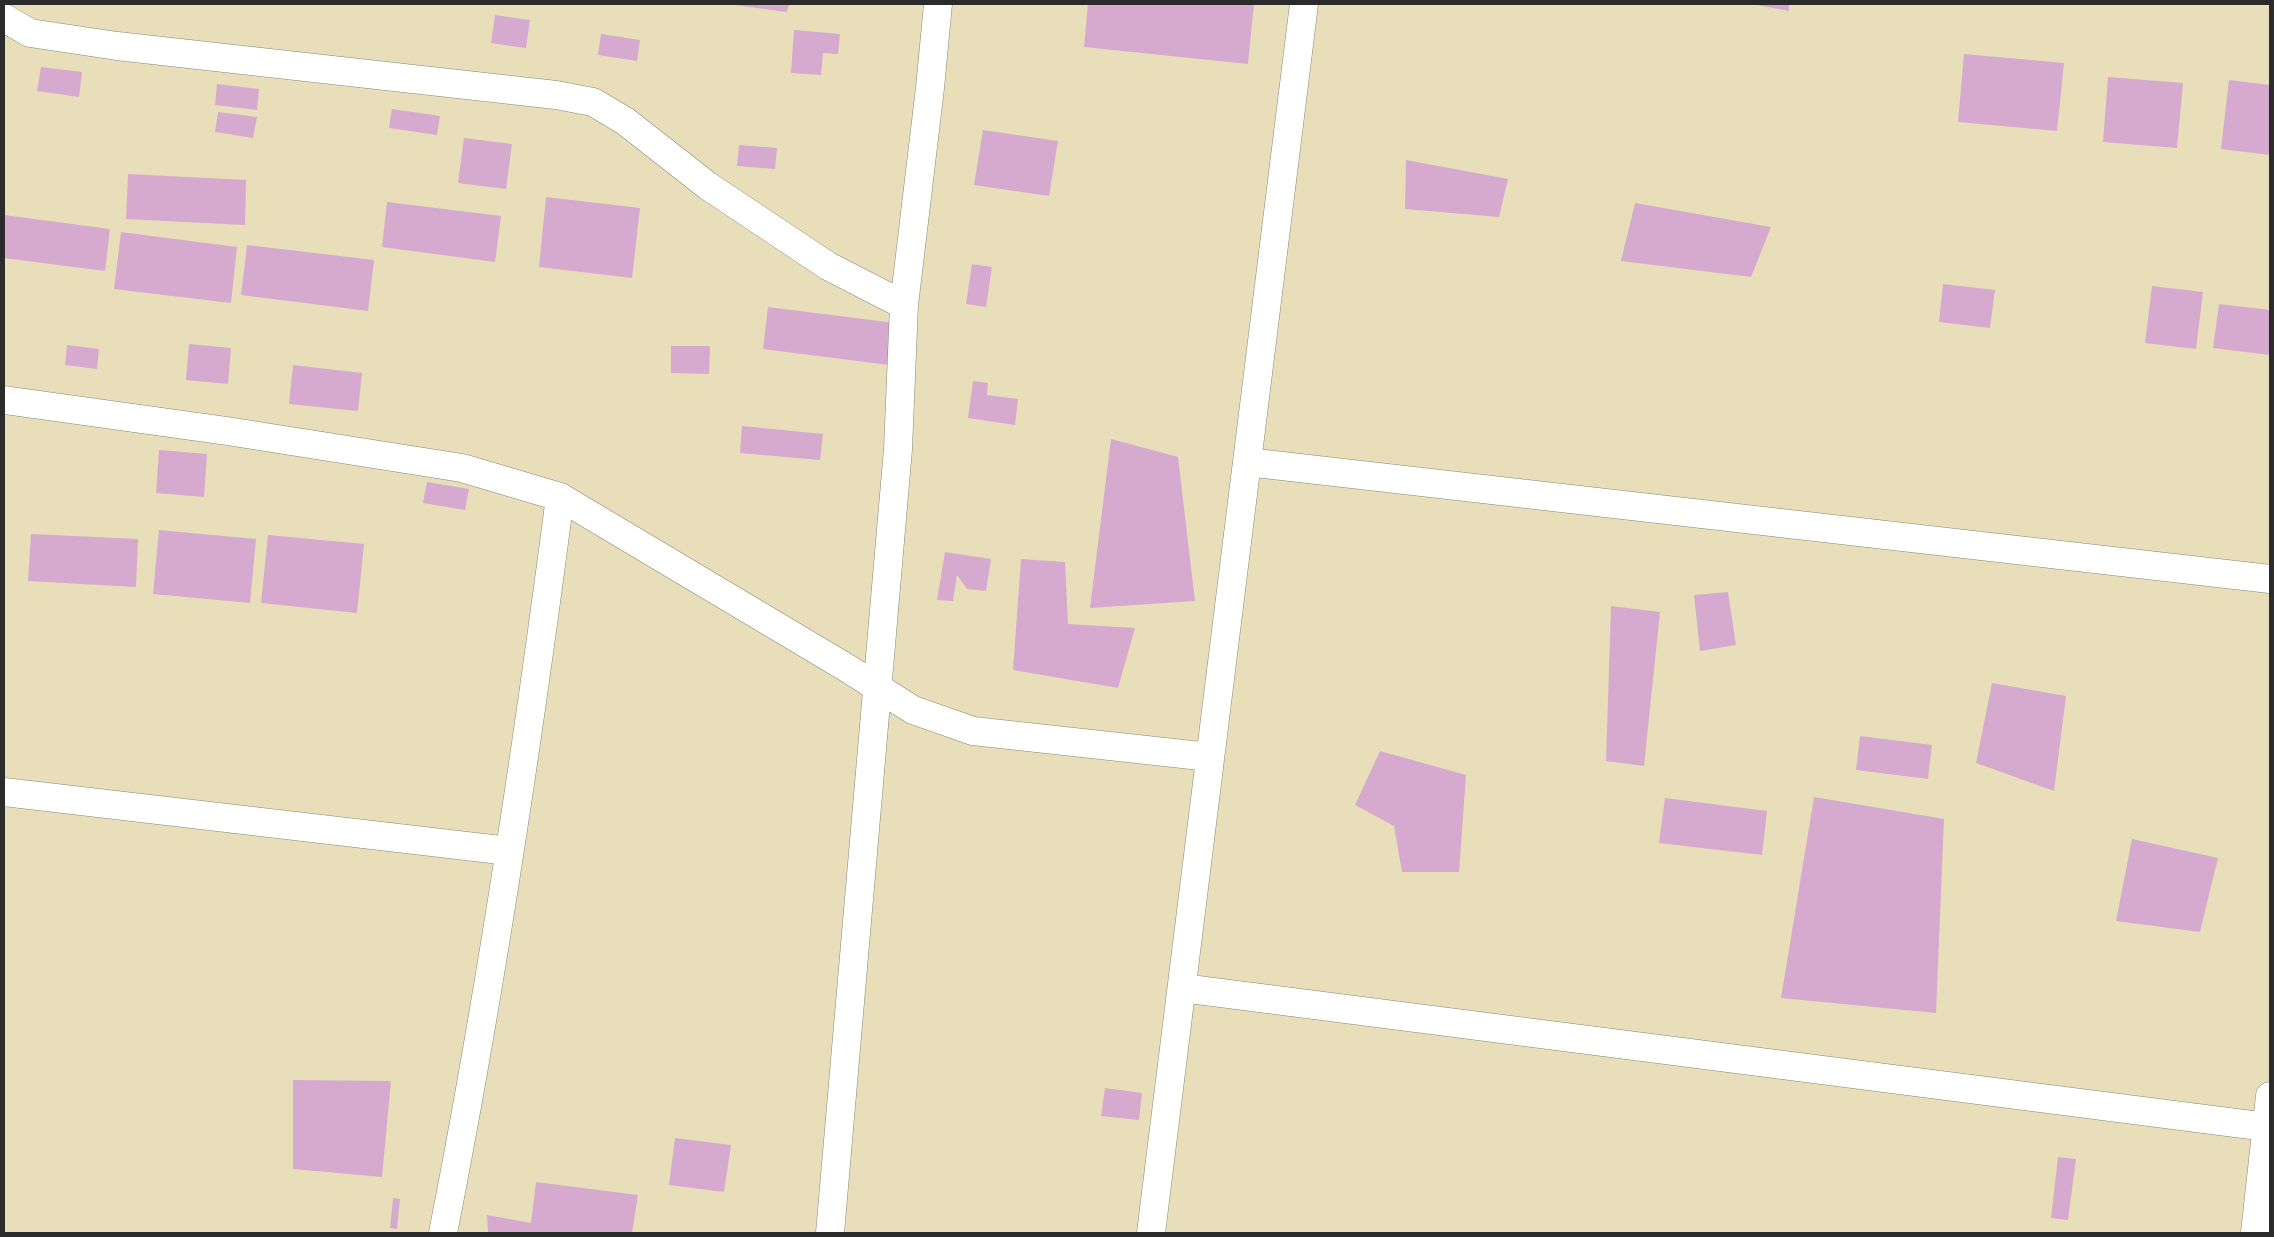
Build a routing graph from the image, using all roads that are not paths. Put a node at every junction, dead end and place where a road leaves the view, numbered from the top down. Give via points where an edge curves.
1 (938, 4) edge
2 (1304, 4) edge
3 (4, 18) edge
4 (904, 305) junction
5 (4, 400) edge
6 (1247, 462) junction
7 (560, 497) junction
8 (2270, 579) edge
9 (876, 686) junction
10 (1210, 757) junction
11 (4, 792) edge
12 (509, 851) junction
13 (1182, 988) junction
14 (2270, 1096) edge
15 (2267, 1127) junction
16 (443, 1233) edge
17 (830, 1233) edge
18 (1151, 1233) edge
19 (2256, 1233) edge

1 - 4 street
2 - 6 street
3 - 4 street via 30,33 117,46 556,95 593,102 625,121 708,186 828,266
4 - 9 street via 898,449
5 - 7 street via 462,468
6 - 8 street
6 - 10 street
7 - 9 street
7 - 12 street
9 - 10 street via 913,710 973,731
9 - 17 street
10 - 13 street
11 - 12 street
12 - 16 street
13 - 15 street
13 - 18 street
14 - 15 street
15 - 19 street

